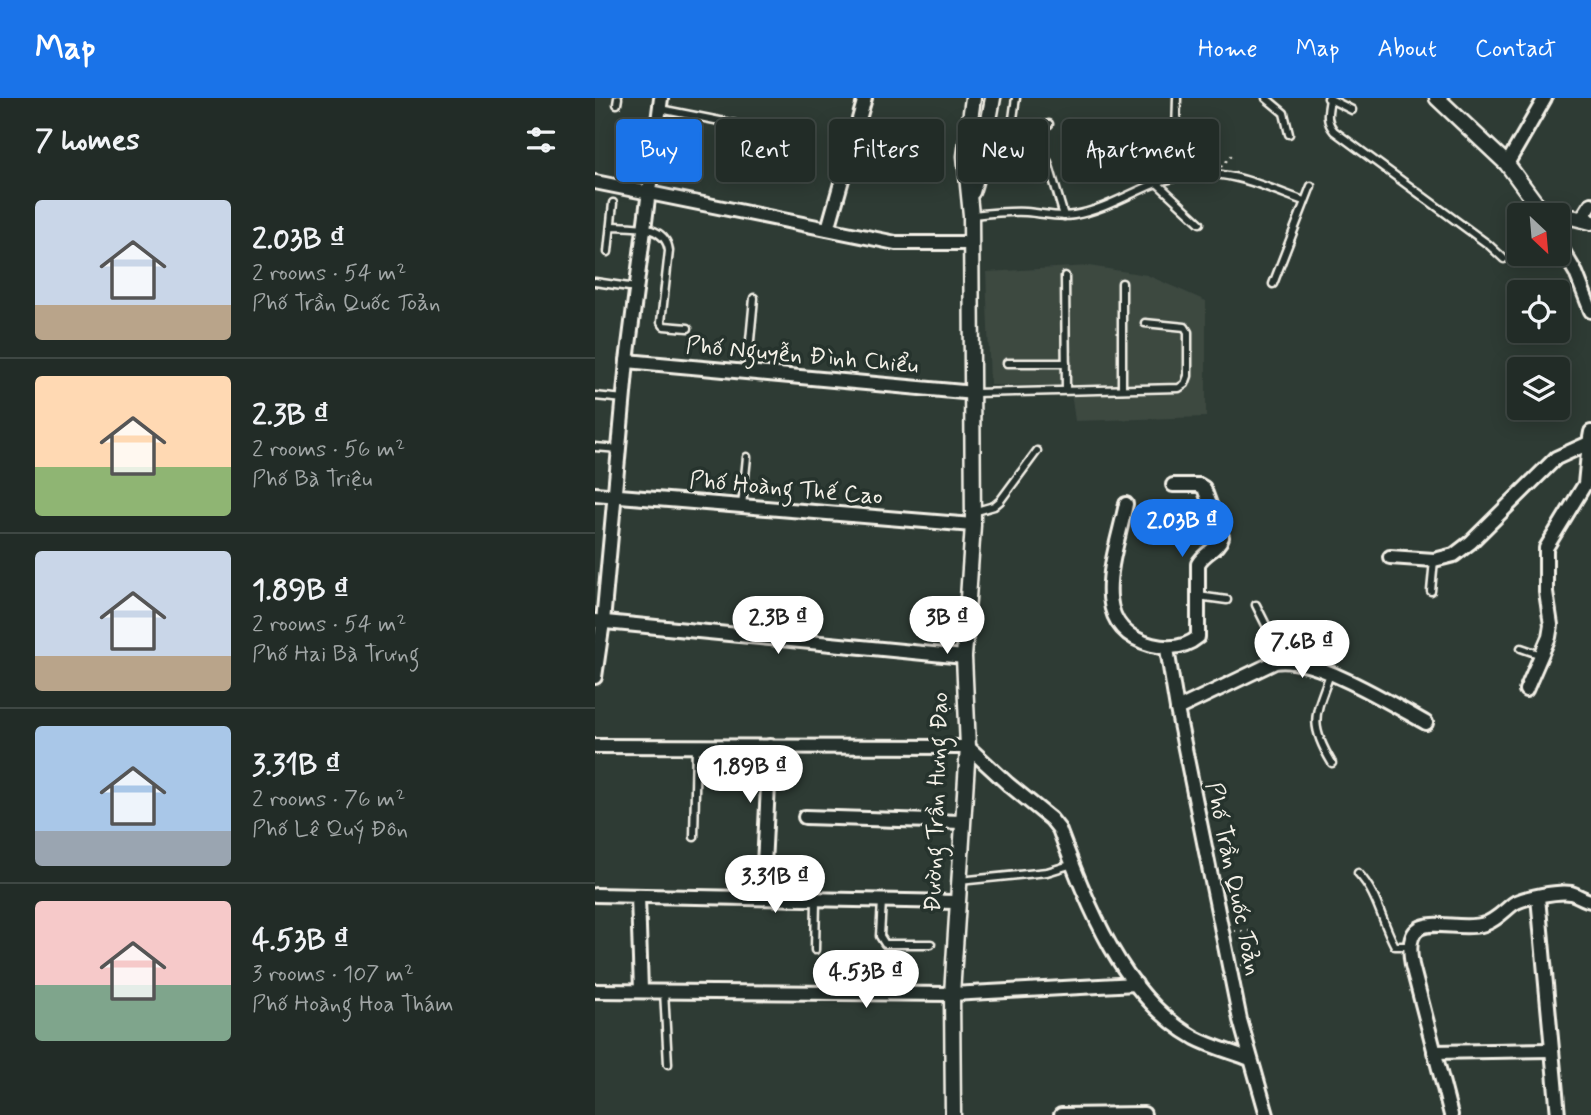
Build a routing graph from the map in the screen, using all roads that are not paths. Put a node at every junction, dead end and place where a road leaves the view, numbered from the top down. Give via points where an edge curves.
1 (865, 98) edge
2 (973, 98) edge
3 (993, 98) edge
4 (1016, 98) edge
5 (1177, 98) edge
6 (1266, 98) edge
7 (1329, 98) edge
8 (1437, 98) edge
9 (1545, 98) edge
10 (661, 104) edge
11 (1352, 110) dead end
12 (716, 119) edge
13 (989, 119) edge
14 (1012, 119) edge
15 (1176, 119) edge
16 (1289, 134) dead end
17 (1048, 162) dead end
18 (1507, 164) junction
19 (595, 182) edge
20 (975, 182) edge
21 (1157, 183) junction
22 (1311, 186) dead end
23 (647, 194) junction
24 (971, 196) junction
25 (1304, 201) junction
26 (613, 203) dead end
27 (1535, 203) edge
28 (1591, 205) edge
29 (971, 215) junction
30 (1064, 216) junction
31 (1586, 220) edge
32 (1201, 223) dead end
33 (611, 226) junction
34 (643, 228) junction
35 (828, 229) junction
36 (971, 243) junction
37 (608, 252) dead end
38 (1504, 259) dead end
39 (1570, 264) edge
40 (1065, 276) dead end
41 (595, 282) edge
42 (1122, 283) dead end
43 (1273, 284) dead end
44 (636, 288) junction
45 (754, 298) dead end
46 (1591, 311) edge
47 (1145, 323) dead end
48 (688, 328) dead end
49 (627, 361) junction
50 (1007, 363) dead end
51 (1066, 363) junction
52 (747, 372) junction
53 (1122, 389) junction
54 (1066, 390) junction
55 (974, 393) junction
56 (595, 396) edge
57 (624, 399) junction
58 (1590, 437) edge
59 (595, 447) edge
60 (619, 449) junction
61 (1037, 451) dead end
62 (747, 457) dead end
63 (1173, 485) dead end
64 (595, 494) edge
65 (615, 496) junction
66 (1126, 505) dead end
67 (742, 506) junction
68 (974, 518) junction
69 (1390, 557) dead end
70 (1434, 560) junction
71 (1431, 591) dead end
72 (1198, 596) junction
73 (1227, 600) dead end
74 (1257, 605) dead end
75 (599, 622) edge
76 (1521, 648) dead end
77 (1167, 649) junction
78 (1541, 655) junction
79 (964, 657) junction
80 (1275, 662) junction
81 (1329, 674) junction
82 (595, 677) edge
83 (1526, 690) dead end
84 (1177, 709) junction
85 (1426, 723) dead end
86 (595, 746) edge
87 (696, 746) junction
88 (770, 746) junction
89 (968, 747) junction
90 (1332, 763) dead end
91 (805, 817) dead end
92 (962, 822) junction
93 (694, 837) dead end
94 (1073, 864) junction
95 (764, 865) dead end
96 (1358, 873) dead end
97 (957, 881) junction
98 (595, 895) edge
99 (638, 896) junction
100 (1538, 897) junction
101 (816, 900) junction
102 (882, 901) junction
103 (1591, 901) edge
104 (956, 902) junction
105 (931, 944) dead end
106 (1408, 946) junction
107 (814, 950) dead end
108 (1136, 984) junction
109 (595, 990) edge
110 (641, 991) junction
111 (664, 991) junction
112 (951, 994) junction
113 (1551, 1050) junction
114 (1434, 1052) junction
115 (1250, 1059) junction
116 (668, 1064) dead end
117 (1143, 1114) edge
118 (953, 1115) edge
119 (1061, 1115) edge
120 (1267, 1115) edge
121 (1451, 1115) edge
122 (1558, 1115) edge

1 - 35 street
2 - 24 street, Đường Trần Hưng Đạo via 965,156
3 - 13 street, Đường Trần Hưng Đạo
4 - 14 lane
5 - 15 lane
6 - 16 lane via 1284,114
7 - 11 lane
7 - 38 lane via 1327,116 1334,131
8 - 18 street
9 - 18 street
10 - 12 lane
10 - 23 street
17 - 30 lane
18 - 27 street
19 - 23 street
20 - 24 street, Đường Trần Hưng Đạo
21 - 25 lane via 1191,173 1215,173
21 - 30 lane via 1092,211
21 - 32 lane
22 - 25 lane
23 - 34 street
23 - 35 street
24 - 29 street, Đường Trần Hưng Đạo
25 - 43 lane
26 - 33 lane
28 - 31 street
29 - 30 lane via 1014,211
29 - 36 street, Đường Trần Hưng Đạo
33 - 34 lane
33 - 37 lane
34 - 44 street
34 - 48 lane via 668,242 661,322
35 - 36 street via 896,243
36 - 55 street, Đường Trần Hưng Đạo
39 - 46 street
40 - 51 lane
41 - 44 lane
42 - 53 lane
44 - 49 street
45 - 52 lane
47 - 53 lane via 1185,327 1188,376 1179,387
49 - 52 street, Phố Nguyễn Đình Chiểu
49 - 57 street
50 - 51 lane
51 - 54 lane
52 - 55 street, Phố Nguyễn Đình Chiểu
53 - 54 lane
54 - 55 lane
55 - 68 street, Đường Trần Hưng Đạo
56 - 57 lane
57 - 60 street
58 - 70 street via 1556,458 1471,542 1454,555
58 - 78 street via 1585,484 1546,548 1551,625
59 - 60 lane
60 - 65 street
61 - 68 lane via 1000,501
62 - 67 lane
63 - 72 street via 1204,488 1222,537 1220,545 1198,564
64 - 65 street, Phố Hoàng Thế Cao
65 - 67 street, Phố Hoàng Thế Cao
65 - 75 street
66 - 77 street via 1109,605 1124,633
67 - 68 street, Phố Hoàng Thế Cao
68 - 79 street, Đường Trần Hưng Đạo
69 - 70 street
70 - 71 lane
72 - 73 lane
72 - 77 street via 1198,636 1191,643
74 - 80 lane via 1271,634
75 - 79 street
75 - 82 street
76 - 78 lane
77 - 84 street, Phố Trần Quốc Toản
78 - 83 street
79 - 89 street, Đường Trần Hưng Đạo
80 - 81 street via 1289,659
80 - 84 street
81 - 85 street
81 - 90 lane via 1315,725
84 - 115 street, Phố Trần Quốc Toản
86 - 87 street
87 - 88 street
87 - 93 lane
88 - 89 street
88 - 95 street
89 - 92 street, Đường Trần Hưng Đạo
89 - 94 street via 1051,819
91 - 92 street
92 - 97 street, Đường Trần Hưng Đạo
94 - 97 lane via 1047,872
94 - 108 street via 1100,928
96 - 106 lane via 1374,894 1395,946
97 - 104 street, Đường Trần Hưng Đạo
98 - 99 street
99 - 101 street
99 - 110 street
100 - 103 street via 1564,892
100 - 106 street via 1517,901 1481,925 1433,923 1418,928
100 - 113 street
101 - 102 street
101 - 107 lane
102 - 104 street
102 - 105 lane via 880,936 885,944
104 - 112 street, Đường Trần Hưng Đạo
106 - 114 street
108 - 112 street
108 - 115 street via 1166,1018 1196,1038
109 - 110 street
110 - 111 street
111 - 112 street
111 - 116 lane
112 - 118 street, Đường Trần Hưng Đạo
113 - 114 street
113 - 122 street
114 - 121 street
115 - 120 street, Phố Trần Quốc Toản
117 - 119 street

